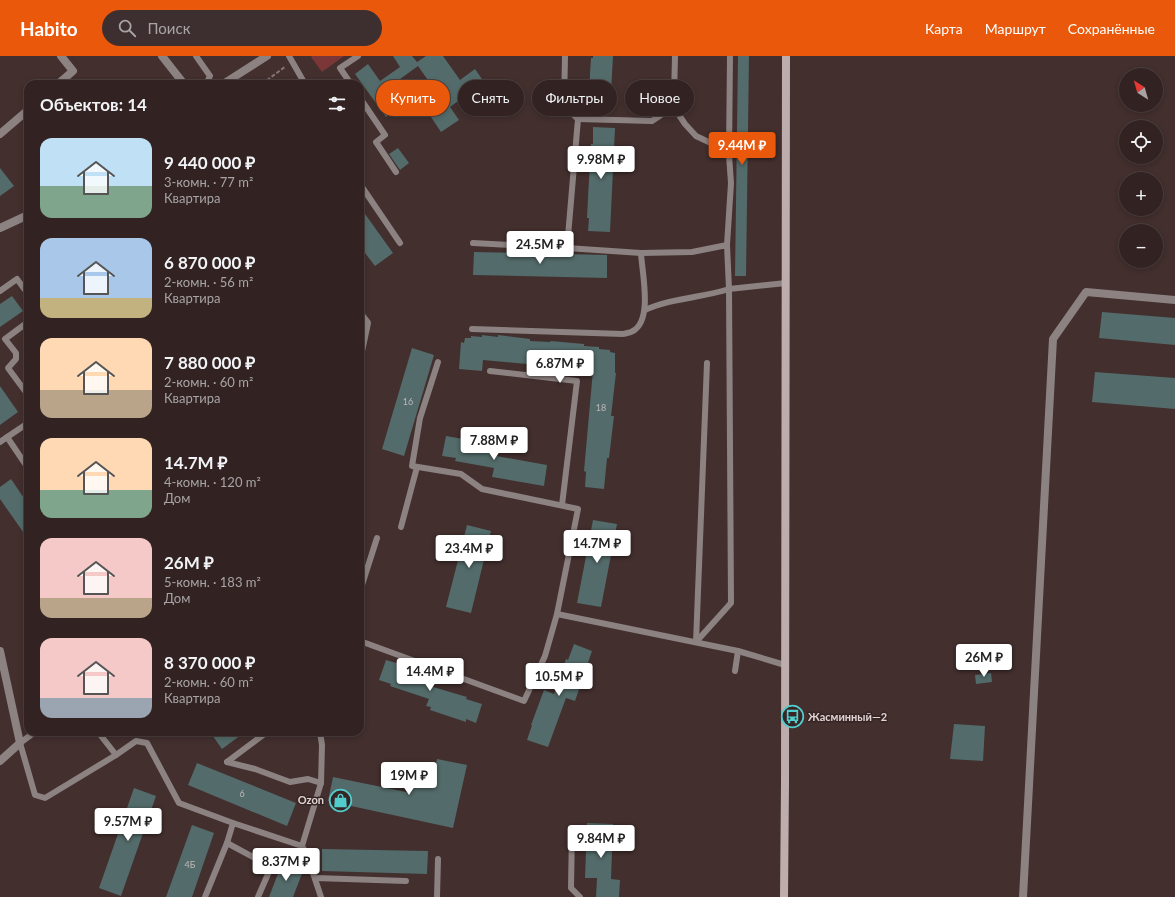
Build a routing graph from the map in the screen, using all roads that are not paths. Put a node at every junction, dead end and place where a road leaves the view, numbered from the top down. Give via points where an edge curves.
1 (61, 56) edge
2 (162, 56) edge
3 (196, 56) edge
4 (267, 56) edge
5 (358, 56) edge
6 (565, 56) edge
7 (675, 56) edge
8 (730, 56) edge
9 (786, 56) edge
10 (290, 57) edge
11 (63, 80) edge
12 (181, 80) edge
13 (208, 80) edge
14 (229, 80) edge
15 (303, 80) edge
16 (348, 80) edge
17 (674, 80) edge
18 (364, 104) edge
19 (24, 113) edge
20 (659, 116) edge
21 (680, 116) edge
22 (578, 119) junction
23 (0, 134) edge
24 (729, 155) junction
25 (396, 172) dead end
26 (364, 190) edge
27 (24, 217) edge
28 (0, 228) edge
29 (400, 243) dead end
30 (472, 243) dead end
31 (727, 245) junction
32 (567, 248) junction
33 (641, 253) junction
34 (786, 283) junction
35 (24, 289) edge
36 (729, 289) junction
37 (0, 291) edge
38 (1175, 300) edge
39 (645, 310) junction
40 (364, 319) edge
41 (24, 325) edge
42 (472, 329) dead end
43 (364, 337) edge
44 (438, 362) dead end
45 (707, 363) dead end
46 (490, 371) dead end
47 (24, 390) edge
48 (24, 426) edge
49 (7, 437) junction
50 (0, 442) edge
51 (24, 462) edge
52 (417, 467) junction
53 (562, 505) junction
54 (401, 527) dead end
55 (377, 538) dead end
56 (364, 578) edge
57 (557, 614) junction
58 (696, 642) junction
59 (364, 643) edge
60 (0, 651) edge
61 (738, 651) junction
62 (785, 665) junction
63 (735, 671) dead end
64 (30, 736) edge
65 (101, 736) edge
66 (262, 736) edge
67 (321, 736) edge
68 (20, 743) junction
69 (116, 755) junction
70 (0, 761) edge
71 (321, 783) junction
72 (233, 823) junction
73 (572, 830) dead end
74 (227, 843) junction
75 (302, 846) junction
76 (438, 859) dead end
77 (315, 878) junction
78 (406, 881) dead end
79 (205, 897) edge
80 (258, 897) edge
81 (321, 897) edge
82 (437, 897) edge
83 (580, 897) edge
84 (784, 897) edge
85 (1023, 897) edge

1 - 11 street via 73,71
2 - 12 street
3 - 13 lane via 210,76
4 - 14 street
5 - 16 lane via 340,68
6 - 22 lane via 564,106
7 - 17 lane
8 - 24 lane
9 - 34 main road
10 - 15 lane
18 - 25 lane via 385,135 376,142
19 - 23 street
20 - 22 lane via 652,121
21 - 24 lane via 696,136
22 - 32 lane
24 - 31 lane via 731,183
26 - 29 lane
27 - 28 street
30 - 32 lane
31 - 33 lane via 692,252
31 - 36 lane
32 - 33 lane
33 - 39 lane
34 - 36 lane
34 - 62 main road
35 - 37 lane via 17,279
36 - 39 lane via 658,304
36 - 58 lane via 731,603
38 - 85 street via 1086,292 1053,339
39 - 42 lane via 639,326 624,334
40 - 43 street via 367,323
41 - 47 lane via 5,339 16,353 16,359 8,368
44 - 52 lane via 420,418 412,466
45 - 58 lane
46 - 53 lane via 576,381
48 - 49 lane
49 - 50 lane
49 - 51 lane
52 - 53 lane via 461,474 482,489
52 - 54 lane
53 - 57 lane via 578,508
55 - 56 lane
57 - 58 lane
57 - 59 lane via 544,656 524,701
58 - 61 lane
60 - 68 street
61 - 62 lane
61 - 63 lane
62 - 84 main road
64 - 68 lane
65 - 69 lane
66 - 71 lane via 227,762 290,782 308,779
67 - 71 lane
68 - 69 lane via 35,795 44,798
68 - 70 street
69 - 72 lane via 136,742 146,743 179,803
71 - 75 lane
72 - 74 lane
72 - 75 lane
73 - 83 lane via 571,888
74 - 79 lane
74 - 80 lane via 266,864 268,874
75 - 77 lane
76 - 82 lane
77 - 78 lane
77 - 81 lane

